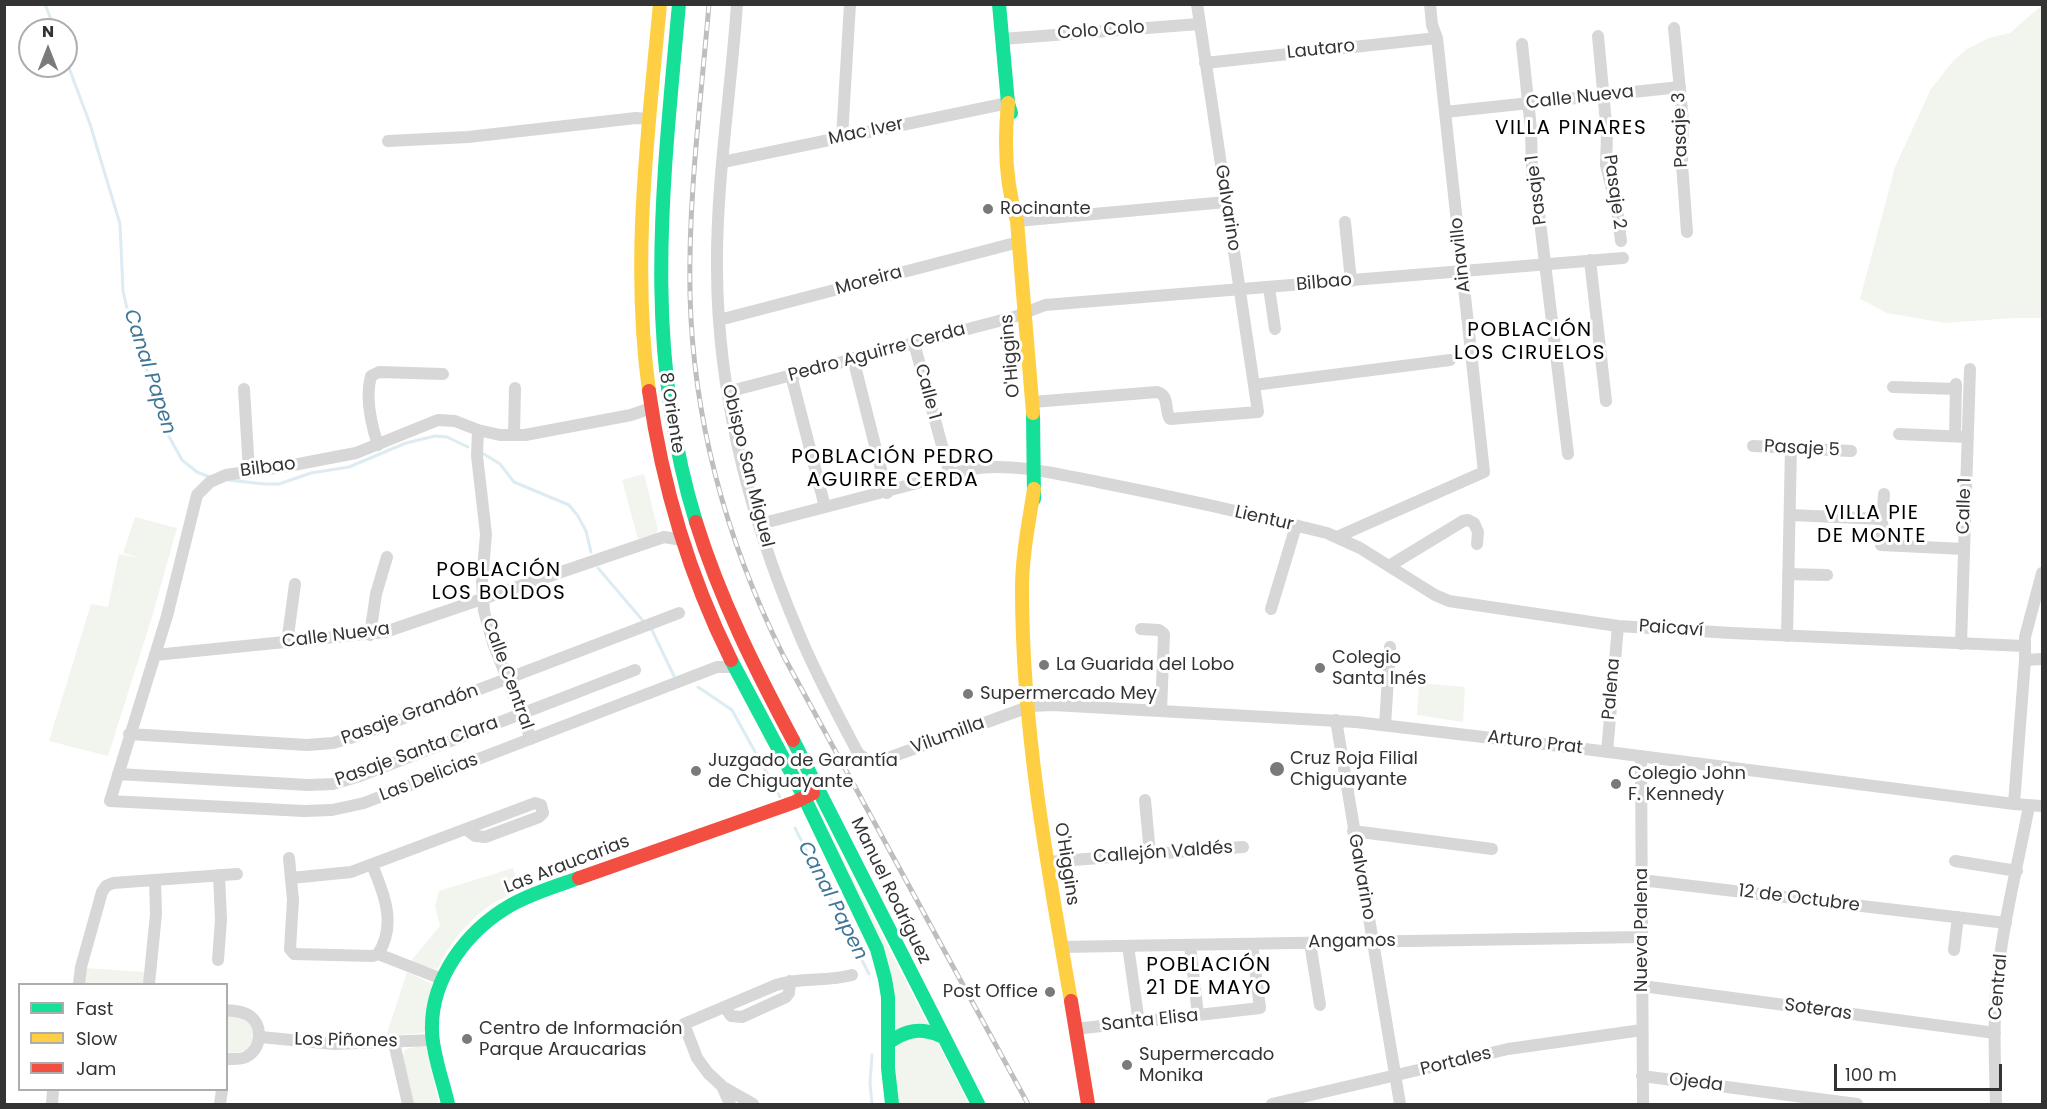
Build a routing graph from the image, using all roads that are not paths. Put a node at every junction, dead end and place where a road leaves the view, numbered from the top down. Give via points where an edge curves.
1 (660, 4) edge
2 (679, 4) edge
3 (737, 4) edge
4 (850, 4) edge
5 (999, 4) edge
6 (1197, 4) edge
7 (1430, 4) edge
8 (1199, 24) junction
9 (1674, 28) dead end
10 (1598, 36) dead end
11 (1437, 38) junction
12 (1002, 39) junction
13 (1522, 44) dead end
14 (1205, 63) junction
15 (1680, 87) junction
16 (1603, 96) junction
17 (1008, 103) junction
18 (1528, 103) junction
19 (1445, 112) junction
20 (649, 119) junction
21 (842, 137) junction
22 (388, 141) dead end
23 (723, 162) junction
24 (1226, 202) junction
25 (1017, 221) junction
26 (1345, 222) dead end
27 (1687, 232) dead end
28 (1620, 241) dead end
29 (1019, 242) junction
30 (1623, 258) dead end
31 (1590, 260) junction
32 (1545, 264) junction
33 (1462, 271) junction
34 (1351, 280) junction
35 (1269, 287) junction
36 (1239, 290) junction
37 (1025, 312) junction
38 (719, 320) junction
39 (1275, 329) dead end
40 (914, 343) junction
41 (853, 358) junction
42 (1450, 360) dead end
43 (1970, 369) dead end
44 (443, 374) dead end
45 (791, 375) junction
46 (1254, 386) junction
47 (1893, 387) dead end
48 (515, 388) dead end
49 (667, 388) junction
50 (244, 389) dead end
51 (727, 392) junction
52 (1606, 401) dead end
53 (1034, 402) junction
54 (651, 408) junction
55 (478, 430) junction
56 (1899, 434) dead end
57 (514, 435) junction
58 (1961, 437) junction
59 (378, 445) junction
60 (1753, 446) dead end
61 (1791, 448) junction
62 (1851, 452) dead end
63 (1568, 454) dead end
64 (1034, 470) junction
65 (249, 471) junction
66 (950, 475) junction
67 (886, 492) junction
68 (1884, 494) dead end
69 (825, 507) junction
70 (1790, 515) junction
71 (1882, 519) junction
72 (760, 524) junction
73 (1296, 526) junction
74 (1337, 537) junction
75 (682, 540) junction
76 (1477, 544) dead end
77 (1964, 549) junction
78 (706, 553) junction
79 (387, 557) dead end
80 (1389, 566) junction
81 (2043, 573) edge
82 (1788, 574) junction
83 (1827, 575) dead end
84 (295, 584) dead end
85 (482, 600) junction
86 (1270, 609) dead end
87 (679, 613) dead end
88 (1618, 626) junction
89 (1141, 629) dead end
90 (370, 635) junction
91 (1787, 636) junction
92 (287, 643) junction
93 (1961, 644) junction
94 (2024, 646) junction
95 (1390, 647) dead end
96 (155, 655) junction
97 (2043, 659) edge
98 (2025, 660) junction
99 (733, 667) junction
100 (635, 670) dead end
101 (507, 679) junction
102 (1026, 708) junction
103 (1161, 711) junction
104 (521, 714) junction
105 (1336, 720) junction
106 (1385, 725) junction
107 (129, 734) junction
108 (531, 739) junction
109 (1607, 752) junction
110 (1641, 756) junction
111 (868, 761) joint
112 (118, 774) junction
113 (819, 789) junction
114 (804, 798) junction
115 (1145, 800) dead end
116 (110, 801) joint
117 (2014, 804) junction
118 (2029, 806) junction
119 (2043, 806) edge
120 (467, 830) junction
121 (1353, 831) junction
122 (1243, 847) dead end
123 (1492, 849) dead end
124 (1150, 854) junction
125 (289, 858) dead end
126 (1955, 861) dead end
127 (1047, 862) junction
128 (372, 865) junction
129 (2017, 871) junction
130 (237, 874) dead end
131 (219, 875) junction
132 (291, 878) junction
133 (155, 880) junction
134 (1641, 880) junction
135 (1958, 917) junction
136 (2006, 923) junction
137 (1642, 938) junction
138 (1372, 942) junction
139 (1310, 943) junction
140 (1252, 944) junction
141 (1190, 945) junction
142 (1128, 946) junction
143 (1061, 947) junction
144 (1954, 950) dead end
145 (378, 954) junction
146 (218, 960) dead end
147 (852, 975) dead end
148 (442, 979) junction
149 (79, 983) edge
150 (149, 983) edge
151 (1642, 986) junction
152 (1320, 1005) dead end
153 (228, 1010) edge
154 (1198, 1016) junction
155 (1139, 1023) junction
156 (1074, 1029) junction
157 (1642, 1030) junction
158 (1995, 1033) junction
159 (941, 1036) junction
160 (260, 1037) junction
161 (433, 1040) junction
162 (394, 1043) junction
163 (888, 1043) junction
164 (228, 1059) edge
165 (1642, 1076) junction
166 (1394, 1077) junction
167 (722, 1086) junction
168 (408, 1104) edge
169 (448, 1104) edge
170 (730, 1104) edge
171 (753, 1104) edge
172 (892, 1104) edge
173 (978, 1104) edge
174 (1088, 1104) edge
175 (1272, 1104) edge
176 (1400, 1104) edge
177 (1643, 1104) edge
178 (1857, 1104) edge
179 (1996, 1104) edge

1 - 20 main road, 8 Oriente
2 - 49 main road, 8 Oriente via 660,241
3 - 23 street, Obispo San Miguel
4 - 21 street
5 - 12 main road, O'Higgins
6 - 8 street, Galvarino
7 - 11 street, Ainavillo
8 - 12 street, Colo Colo
8 - 14 street, Galvarino
9 - 15 street, Pasaje 3
10 - 16 street, Pasaje 2
11 - 14 street, Lautaro
11 - 19 street, Ainavillo
12 - 17 main road, O'Higgins
13 - 18 street, Pasaje 1
14 - 24 street, Galvarino
15 - 16 street, Calle Nueva
15 - 27 street, Pasaje 3
16 - 18 street, Calle Nueva
16 - 28 street, Pasaje 2 via 1606,165
17 - 21 street, Mac Iver
17 - 25 main road, O'Higgins via 1020,196
18 - 19 street, Calle Nueva
18 - 32 street, Pasaje 1 via 1532,171
19 - 33 street, Ainavillo
20 - 22 street
20 - 54 main road, 8 Oriente via 640,264
21 - 23 street, Mac Iver
23 - 38 street, Obispo San Miguel via 717,238
24 - 25 street
24 - 36 street, Galvarino
25 - 29 main road, O'Higgins
26 - 34 street
29 - 37 main road, O'Higgins
29 - 38 street, Moreira
30 - 31 street, Bilbao
31 - 32 street, Bilbao
31 - 52 street
32 - 33 street, Bilbao
32 - 63 street
33 - 34 street, Bilbao
33 - 74 street, Ainavillo via 1484,472
34 - 35 street, Bilbao
35 - 36 street, Bilbao
35 - 39 street
36 - 37 street, Bilbao via 1045,305
36 - 46 street, Galvarino
37 - 40 street, Pedro Aguirre Cerda
37 - 53 main road, O'Higgins
38 - 51 street, Obispo San Miguel
40 - 41 street, Pedro Aguirre Cerda
40 - 66 street, Calle 1
41 - 45 street, Pedro Aguirre Cerda
41 - 67 street
42 - 46 street
43 - 58 street, Calle 1
44 - 59 street via 373,373 369,399
45 - 51 street, Pedro Aguirre Cerda
45 - 69 street
46 - 53 street, Galvarino via 1258,412 1170,419 1166,397 1157,392
47 - 58 street via 1956,385
48 - 57 street
49 - 54 main road
49 - 78 main road, 8 Oriente via 683,471
50 - 65 street
51 - 72 street, Obispo San Miguel
53 - 64 main road, O'Higgins
54 - 57 street, Bilbao via 607,420
54 - 75 main road, 8 Oriente
55 - 57 street, Bilbao
55 - 59 street, Bilbao via 455,421 438,420
55 - 85 street, Calle Central via 486,534
56 - 58 street
58 - 77 street, Calle 1
59 - 65 street, Bilbao via 348,455
60 - 61 street, Pasaje 5
61 - 62 street, Pasaje 5
61 - 70 street
64 - 66 street, Lientur via 988,467
64 - 73 street, Lientur
64 - 102 main road, O'Higgins via 1022,571
65 - 96 street, Bilbao via 210,482 197,495
66 - 67 street, Lientur
67 - 69 street, Lientur
68 - 71 street
69 - 72 street, Lientur
70 - 71 street
70 - 82 street
71 - 77 street via 1881,545
72 - 111 street, Obispo San Miguel via 808,656 858,753
73 - 74 street, Lientur
73 - 86 street
74 - 80 street, Paicaví
75 - 78 main road via 691,541
75 - 85 street, Calle Nueva via 664,537
75 - 99 main road, 8 Oriente
76 - 80 street via 1474,523 1463,520
77 - 93 street, Calle 1
78 - 113 main road, 8 Oriente via 746,649
79 - 90 street
80 - 88 street, Paicaví via 1449,601
81 - 94 street
82 - 83 street
82 - 91 street
84 - 92 street
85 - 90 street, Calle Nueva
85 - 101 street, Calle Central
87 - 101 street, Pasaje Grandón
88 - 91 street, Paicaví
88 - 109 street, Palena
89 - 103 street via 1164,634
90 - 92 street, Calle Nueva
91 - 93 street, Paicaví
92 - 96 street, Calle Nueva
93 - 94 street, Paicaví
94 - 98 street
95 - 106 street
96 - 107 street, Bilbao
97 - 98 street
98 - 117 street
99 - 108 street, Las Delicias via 717,667
99 - 114 main road, 8 Oriente
100 - 104 street, Pasaje Santa Clara
101 - 104 street, Calle Central
101 - 107 street, Pasaje Grandón via 357,736 322,745
102 - 103 street, Arturo Prat via 1053,705
102 - 111 street, Vilumilla via 880,761
102 - 127 main road, O'Higgins
103 - 105 street, Arturo Prat
104 - 108 street, Calle Central
104 - 112 street, Pasaje Santa Clara via 333,784 308,786
105 - 106 street, Arturo Prat
105 - 121 street, Galvarino
106 - 109 street, Arturo Prat
107 - 112 street, Bilbao
108 - 116 street, Las Delicias via 364,803 332,810 304,812
109 - 110 street, Arturo Prat
110 - 117 street, Arturo Prat
110 - 134 street, Nueva Palena
112 - 116 street, Bilbao
113 - 114 main road, Las Araucarias
113 - 159 main road, Manuel Rodríguez
114 - 148 main road, Las Araucarias via 516,902 473,933
114 - 163 main road, Manuel Rodríguez via 878,953 888,992
115 - 124 street
117 - 118 street, Arturo Prat
118 - 119 street, Arturo Prat
118 - 129 street, Central
120 - 120 street via 474,836 485,837 539,817 543,809 535,804
120 - 128 street
121 - 123 street
121 - 138 street, Galvarino
122 - 124 street, Callejón Valdés
124 - 127 street, Callejón Valdés
125 - 132 street
126 - 129 street
127 - 143 main road, O'Higgins
128 - 132 street via 351,872
128 - 145 street via 385,896 388,916
129 - 136 street, Central
130 - 131 street
131 - 133 street
131 - 146 street via 222,920
132 - 145 street via 292,952
133 - 149 street via 113,883 104,889
133 - 150 street
134 - 135 street, 12 de Octubre
134 - 137 street, Nueva Palena
135 - 136 street, 12 de Octubre
135 - 144 street
136 - 158 street, Central
137 - 138 street, Angamos
137 - 151 street, Nueva Palena
138 - 139 street, Angamos
138 - 166 street, Galvarino
139 - 140 street, Angamos
139 - 152 street
140 - 141 street, Angamos
140 - 154 street, Santa Elisa via 1260,1008
141 - 142 street, Angamos
141 - 154 street
142 - 143 street, Angamos
142 - 155 street
143 - 156 main road, O'Higgins
145 - 148 street
147 - 167 street via 790,981 684,1024 697,1058
148 - 161 main road, Las Araucarias via 434,1009
151 - 157 street, Nueva Palena
151 - 158 street, Soteras
153 - 160 street via 250,1016
154 - 155 street, Santa Elisa
155 - 156 street, Santa Elisa
156 - 174 main road, O'Higgins
157 - 165 street, Nueva Palena
157 - 166 street, Portales via 1509,1049
158 - 179 street, Central
159 - 163 main road via 916,1028
159 - 173 main road, Manuel Rodríguez
160 - 162 street, Los Piñones via 334,1044
160 - 164 street via 246,1057
161 - 162 street, Los Piñones
161 - 169 main road, Las Araucarias
162 - 168 street
163 - 172 main road, Manuel Rodríguez
165 - 177 street, Nueva Palena
165 - 178 street, Ojeda
166 - 175 street, Portales
166 - 176 street, Galvarino
167 - 170 street
167 - 171 street

